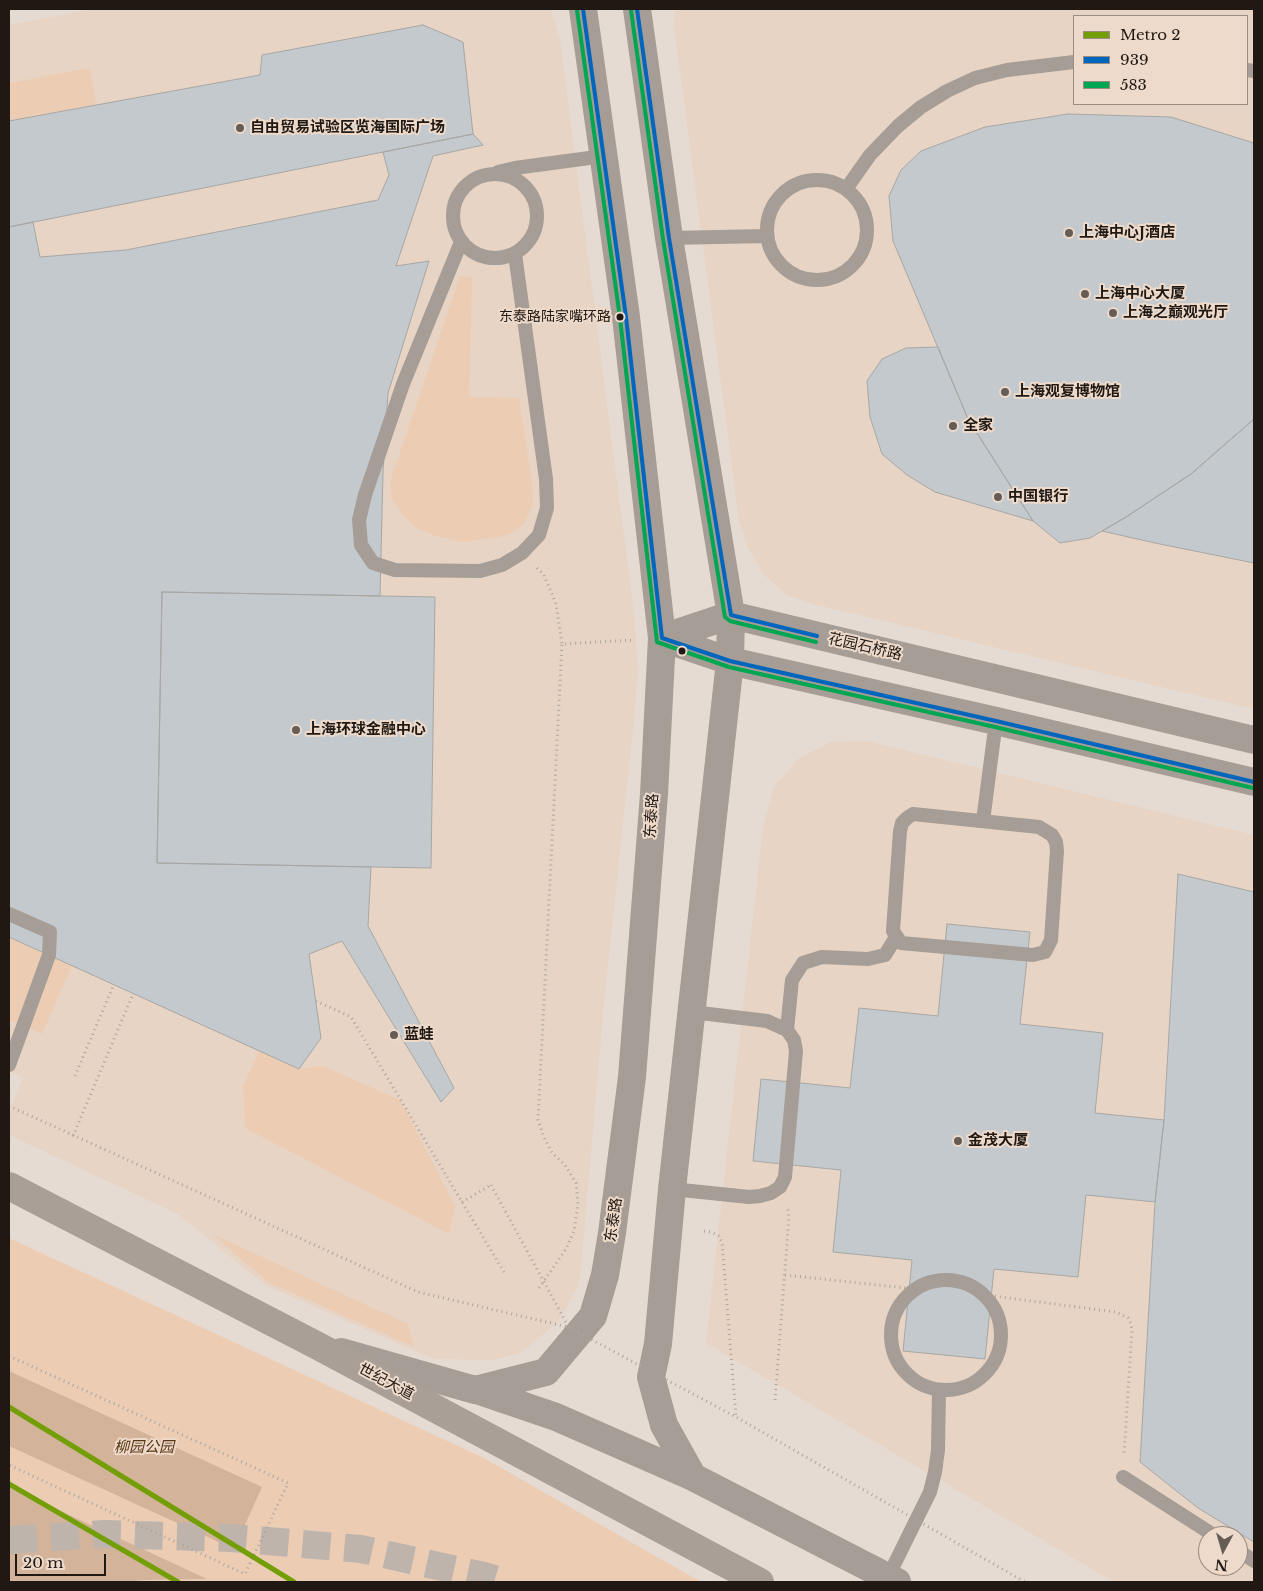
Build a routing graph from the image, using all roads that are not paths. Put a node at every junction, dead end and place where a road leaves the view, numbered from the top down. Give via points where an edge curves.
1 (583, 9) edge
2 (637, 9) edge
3 (1073, 62) edge
4 (604, 156) junction
5 (475, 178) junction
6 (846, 189) junction
7 (767, 236) junction
8 (669, 238) junction
9 (461, 242) junction
10 (515, 254) junction
11 (731, 615) junction
12 (662, 638) junction
13 (730, 661) junction
14 (996, 721) junction
15 (1254, 740) edge
16 (1254, 782) edge
17 (983, 821) junction
18 (9, 914) edge
19 (896, 938) junction
20 (692, 1012) junction
21 (787, 1030) junction
22 (9, 1065) edge
23 (9, 1186) edge
24 (672, 1189) junction
25 (318, 1346) junction
26 (470, 1388) junction
27 (939, 1390) junction
28 (693, 1477) junction
29 (1122, 1477) road end
30 (1199, 1526) edge
31 (893, 1580) edge
32 (760, 1582) edge

1 - 4 street, 东泰路
2 - 8 street
3 - 6 lane via 1007,70 975,78 947,92 898,126 870,155
4 - 5 lane via 515,168
4 - 12 street, 东泰路 via 626,317
5 - 9 lane via 455,200 452,214 454,229
5 - 10 lane via 496,173 511,176 533,196 538,218 534,232 527,245
6 - 7 lane via 815,179 784,191 773,204 767,220
6 - 7 lane via 858,201 865,216 867,232 864,248 856,262 843,273 811,280 795,275 781,266
7 - 8 lane
8 - 11 street
9 - 10 lane via 486,258
9 - 10 lane via 403,384 359,520 361,545 373,563 395,570 480,571 502,565 522,553 539,535 547,508 546,479
11 - 12 street
11 - 13 street
11 - 15 street, 花园石桥路
12 - 13 street
12 - 26 street, 东泰路 via 654,794 632,1077 606,1275 593,1316 546,1372 476,1390
13 - 14 street
13 - 20 street
14 - 16 street
14 - 17 lane
17 - 19 lane via 913,814 902,823 893,924
17 - 19 lane via 1039,827 1052,835 1056,842 1051,940 1045,952 1033,955 908,945
18 - 22 lane via 50,932 49,955
19 - 21 lane via 885,954 868,959 822,956 803,963 792,980
20 - 21 lane via 767,1021
20 - 24 street
21 - 24 lane via 796,1051 786,1177 780,1187 760,1196
23 - 25 main road, 世纪大道
24 - 28 street via 658,1344 651,1377 664,1425
25 - 26 street, 东泰路
25 - 32 main road, 世纪大道
26 - 28 street via 556,1417
27 - 27 lane via 964,1388 981,1378 994,1365 1001,1347 1002,1328 996,1310 969,1284 950,1280 916,1289 903,1300 894,1316 891,1333 893,1350 900,1366 913,1379
27 - 31 lane via 935,1472 930,1492
28 - 31 street
29 - 30 lane

